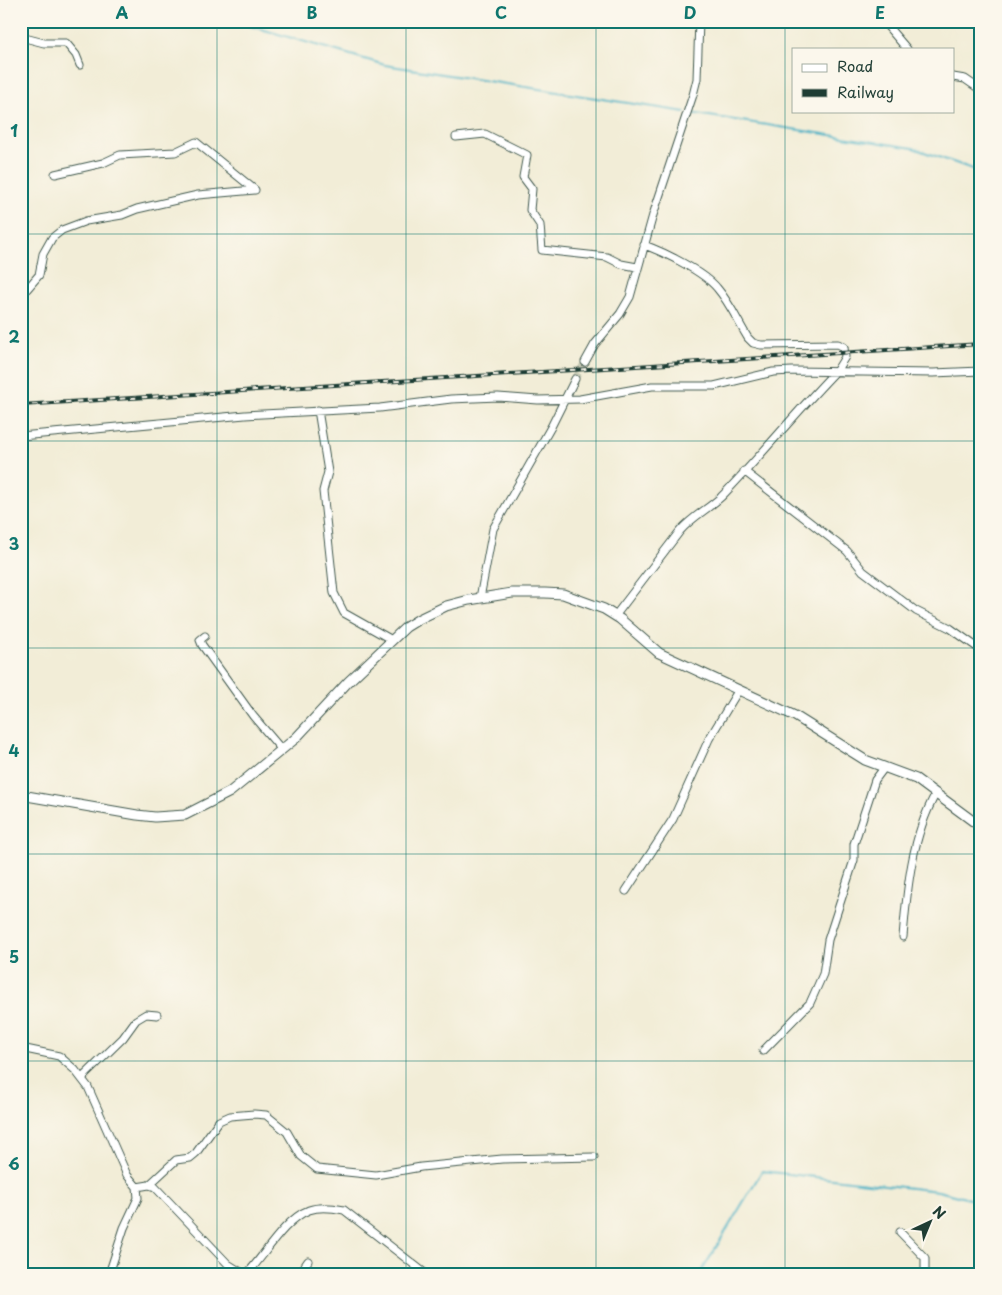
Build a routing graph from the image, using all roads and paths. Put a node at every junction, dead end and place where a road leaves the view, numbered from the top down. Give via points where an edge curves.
1 (699, 21) edge
2 (883, 21) edge
3 (21, 37) edge
4 (906, 48) edge
5 (80, 65) dead end
6 (954, 77) edge
7 (981, 90) edge
8 (456, 137) dead end
9 (55, 174) dead end
10 (644, 245) junction
11 (637, 266) junction
12 (21, 296) edge
13 (585, 362) tunnel mouth
14 (837, 370) junction
15 (981, 371) edge
16 (575, 380) tunnel mouth
17 (564, 400) junction
18 (318, 410) junction
19 (21, 436) edge
20 (744, 471) junction
21 (480, 598) junction
22 (615, 616) junction
23 (205, 636) dead end
24 (392, 640) junction
25 (981, 650) edge
26 (738, 691) junction
27 (282, 750) junction
28 (884, 768) junction
29 (936, 793) junction
30 (21, 795) edge
31 (981, 828) edge
32 (626, 891) dead end
33 (902, 937) dead end
34 (158, 1015) dead end
35 (21, 1048) edge
36 (763, 1051) dead end
37 (981, 1059) edge
38 (976, 1067) dead end
39 (82, 1078) junction
40 (594, 1157) dead end
41 (149, 1184) junction
42 (137, 1187) junction
43 (900, 1232) dead end
44 (308, 1261) dead end
45 (109, 1274) edge
46 (246, 1274) edge
47 (299, 1274) edge
48 (426, 1274) edge
49 (926, 1274) edge

1 - 10 street via 694,95
2 - 4 street
3 - 5 street via 44,43 66,42
6 - 7 street via 965,79
8 - 11 street via 485,134 527,155 523,177 532,189 530,210 540,225 542,250 607,257 621,264
9 - 12 street via 103,163 120,155 176,152 196,142 255,190 198,195 86,221 62,230 52,238 43,254 39,275
10 - 11 street
10 - 14 street via 671,256 711,281 753,343 834,343 842,346 845,359
11 - 13 street via 630,297
14 - 15 street
14 - 17 street via 773,372 714,386 652,386
14 - 20 street
16 - 17 street
17 - 18 street via 498,397
17 - 21 street via 493,529
18 - 19 street
18 - 24 street via 328,472 324,491 334,594 344,613
20 - 22 street via 714,503 680,531
20 - 25 street via 847,551 859,568 876,581 916,611 950,628
21 - 22 street via 512,593 563,594 586,601
21 - 24 street via 432,612 406,627
22 - 26 street via 659,653
23 - 27 street via 200,640 202,645
24 - 27 street
26 - 28 street via 795,716 850,752
26 - 32 street via 709,739 673,819
27 - 30 street via 230,792 185,815 137,815
28 - 29 street via 916,779
28 - 36 street via 875,780 854,844 854,860 828,940 823,974 810,1003
29 - 31 street
29 - 33 street via 920,832 907,893
34 - 39 street via 146,1014 136,1020 123,1038
35 - 39 street via 59,1056
37 - 38 street
39 - 42 street via 127,1175
40 - 41 street via 502,1159 376,1175 317,1169 301,1156 287,1132 266,1115 254,1114 230,1116 219,1121 196,1153 190,1158 176,1160
41 - 42 street
41 - 46 street via 164,1194 228,1264
42 - 45 street via 138,1198
43 - 49 street via 925,1258
44 - 47 street
46 - 48 street via 298,1217 310,1210 332,1208 344,1210

